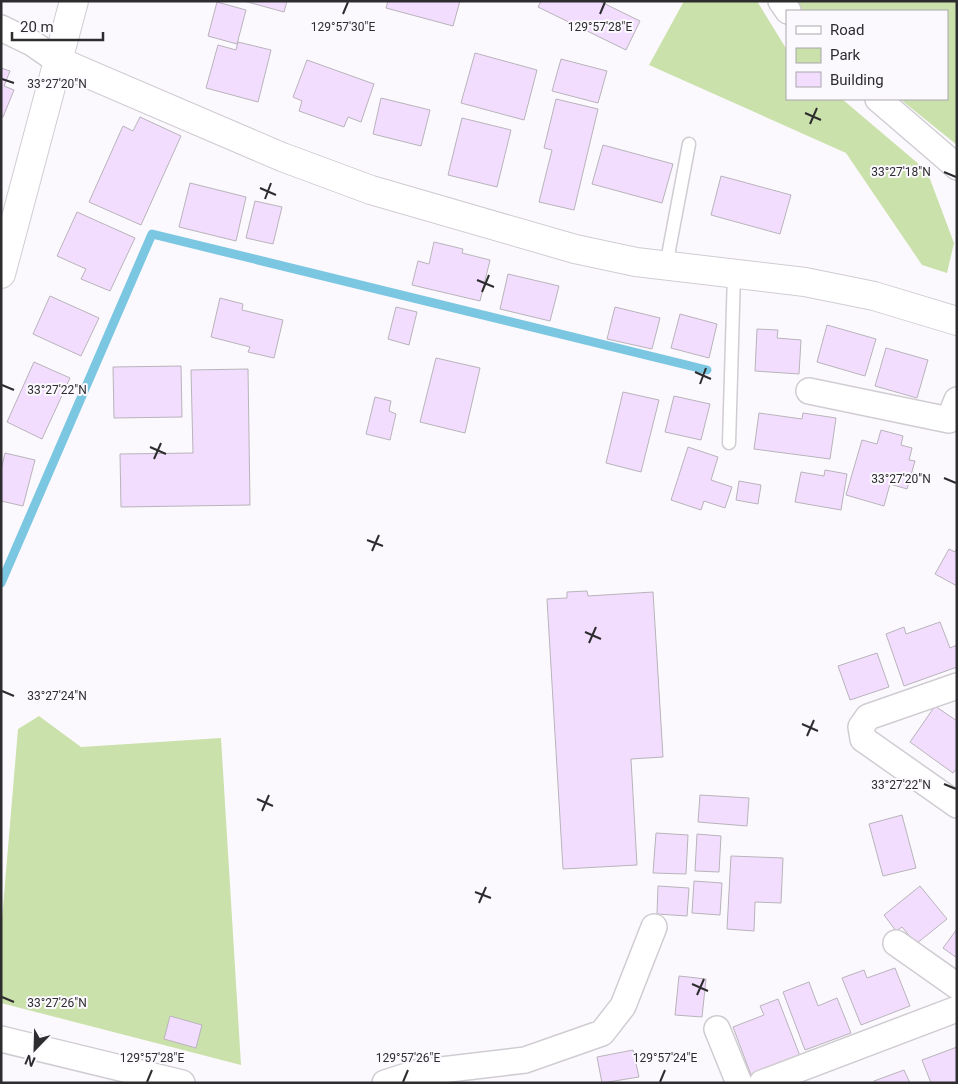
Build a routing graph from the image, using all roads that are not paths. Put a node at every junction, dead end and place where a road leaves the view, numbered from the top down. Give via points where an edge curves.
1 (74, 1) edge
2 (1, 28) edge
3 (58, 61) junction
4 (879, 100) edge
5 (689, 144) dead end
6 (957, 167) edge
7 (666, 266) junction
8 (1, 274) edge
9 (734, 274) junction
10 (957, 321) edge
11 (809, 391) dead end
12 (957, 400) edge
13 (729, 443) dead end
14 (957, 686) edge
15 (957, 804) edge
16 (654, 927) dead end
17 (896, 943) dead end
18 (957, 986) edge
19 (957, 1009) edge
20 (717, 1029) dead end
21 (1, 1040) edge
22 (182, 1083) edge
23 (385, 1083) edge
24 (739, 1083) edge
25 (762, 1083) edge

1 - 3 street
2 - 3 street via 32,43
3 - 7 street via 282,157 371,190 575,248
3 - 8 street
4 - 6 street
5 - 7 lane
7 - 9 street
9 - 10 street via 805,282 874,296
9 - 13 lane
11 - 12 street via 949,420
14 - 15 street via 868,717 861,727 863,739
16 - 23 street via 623,1006 602,1033 526,1060 416,1073
17 - 18 street
19 - 25 street
20 - 24 street
21 - 22 street

